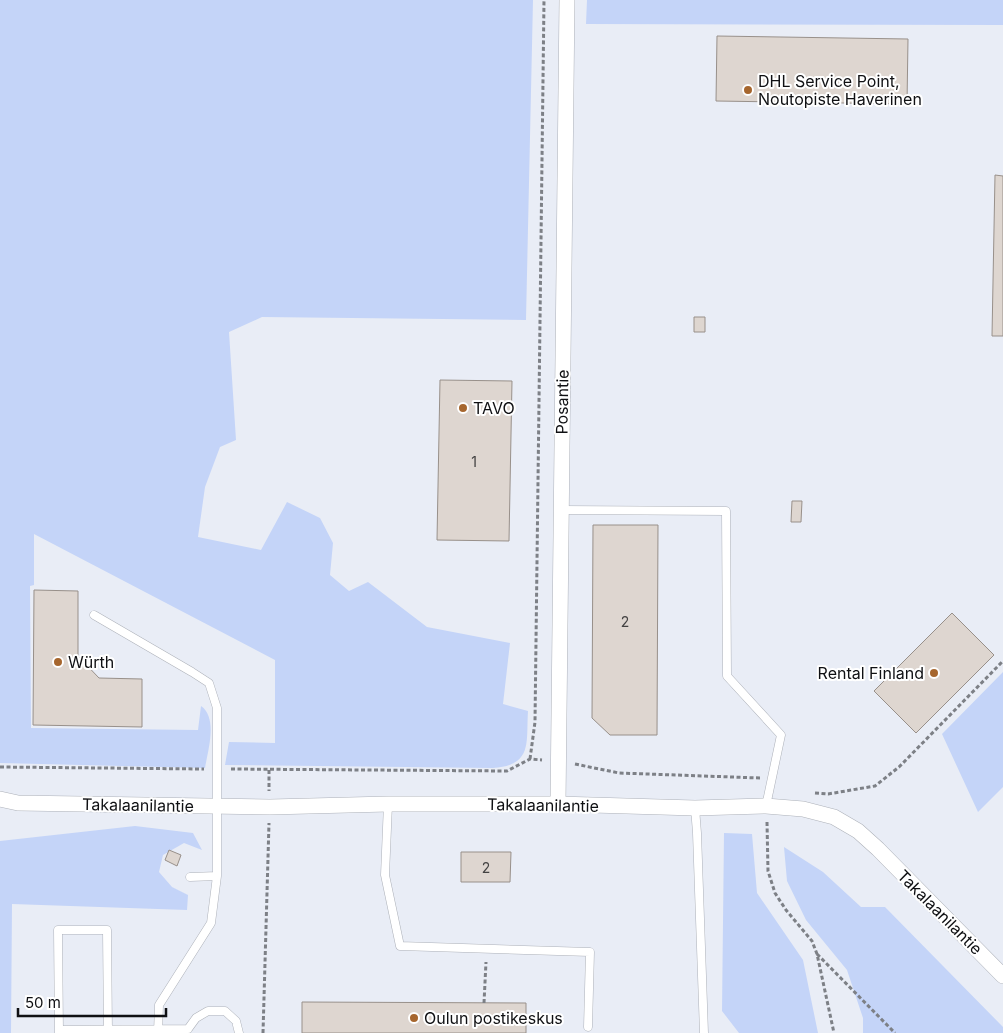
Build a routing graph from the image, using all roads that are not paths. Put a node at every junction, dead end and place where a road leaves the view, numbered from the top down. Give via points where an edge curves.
1 (567, 0) edge
2 (561, 510) junction
3 (94, 615) dead end
4 (0, 799) edge
5 (18, 803) junction
6 (388, 804) junction
7 (558, 804) junction
8 (217, 806) junction
9 (766, 806) junction
10 (0, 807) edge
11 (695, 808) junction
12 (217, 876) junction
13 (190, 877) dead end
14 (1003, 976) edge
15 (588, 1027) dead end
16 (59, 1031) edge
17 (108, 1031) edge
18 (158, 1031) edge
19 (189, 1031) edge
20 (239, 1033) edge
21 (704, 1033) edge

1 - 2 street, Posantie
2 - 7 street, Posantie
2 - 9 lane via 726,511 728,676 781,735
3 - 8 lane via 209,684 217,708
4 - 5 street, Takalaanilantie
5 - 8 street, Takalaanilantie
5 - 10 street, Takalaanilantie
6 - 7 street, Takalaanilantie
6 - 8 street, Takalaanilantie
6 - 15 lane via 385,875 400,946 590,952
7 - 11 street, Takalaanilantie
8 - 12 lane
9 - 11 street, Takalaanilantie
9 - 14 street, Takalaanilantie via 803,809 834,817 858,831
11 - 21 lane
12 - 13 lane
12 - 18 lane via 211,923 159,1005
16 - 17 lane
16 - 17 lane via 58,930 107,930
17 - 18 lane
18 - 19 lane
19 - 20 lane via 196,1018 208,1011 225,1011 236,1022

